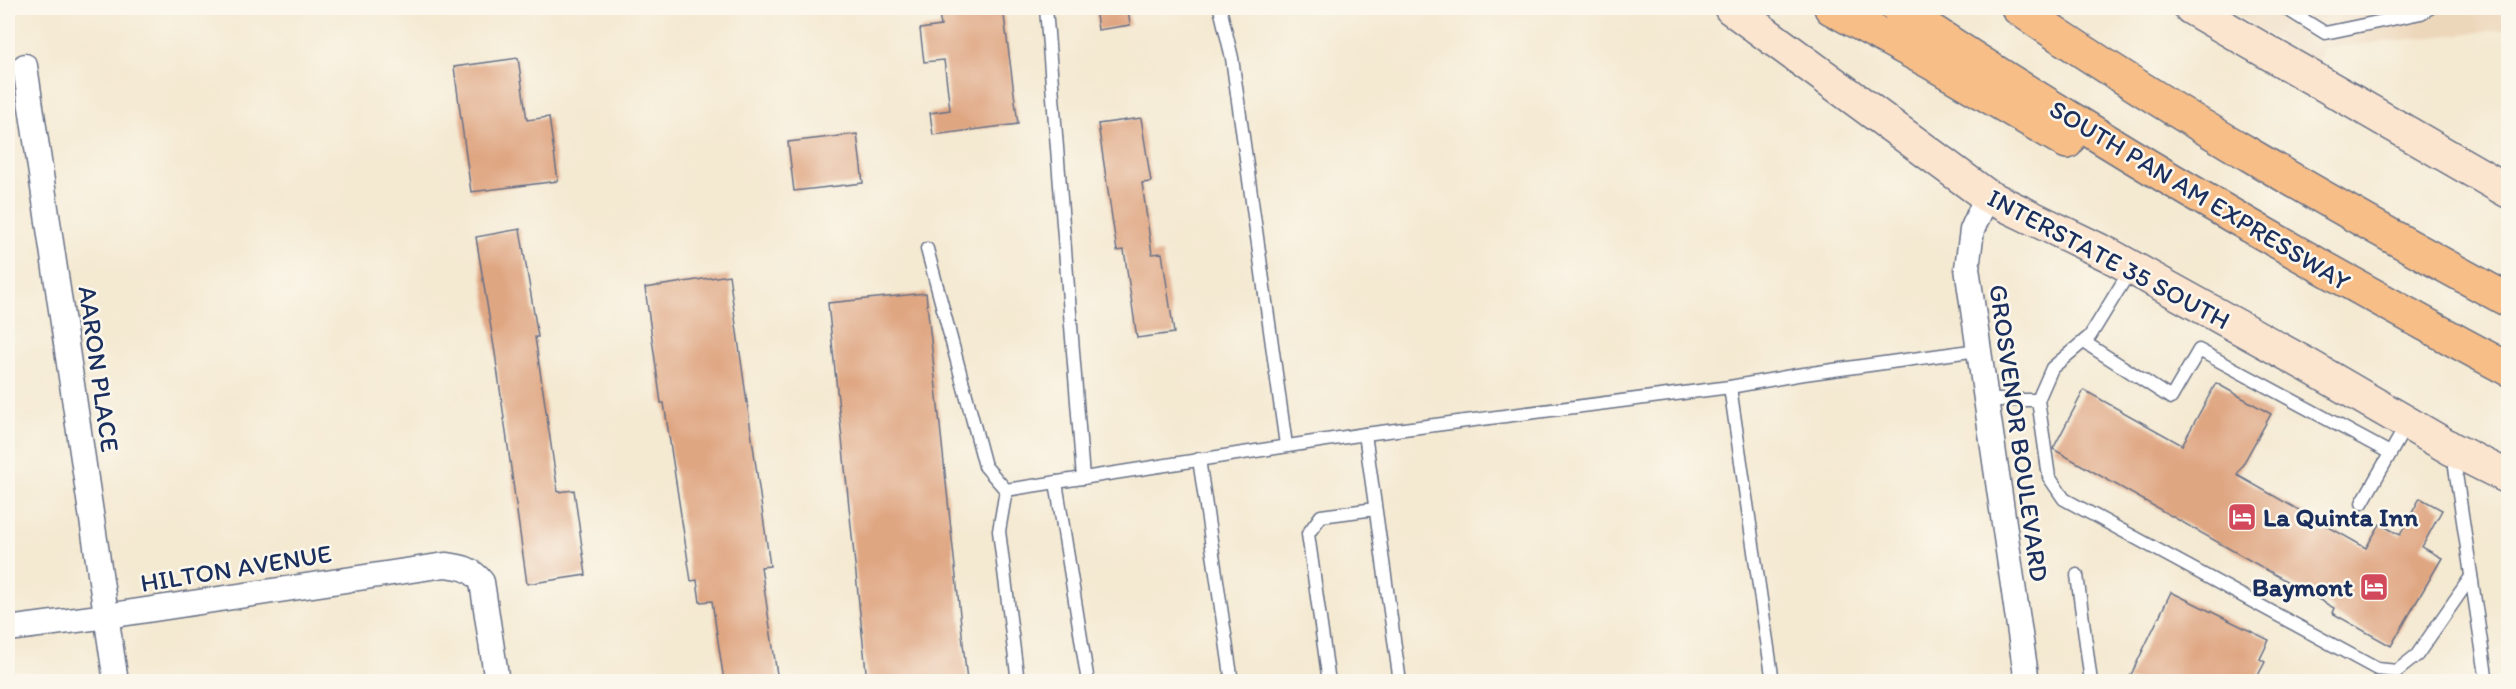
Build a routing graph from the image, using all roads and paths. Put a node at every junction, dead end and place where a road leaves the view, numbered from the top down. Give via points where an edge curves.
1 (1046, 8) edge
2 (1220, 8) edge
3 (1731, 8) edge
4 (1831, 8) edge
5 (1898, 8) edge
6 (2018, 8) edge
7 (2191, 8) edge
8 (2285, 8) edge
9 (2430, 8) edge
10 (25, 66) dead end
11 (2508, 191) edge
12 (1987, 196) junction
13 (927, 249) dead end
14 (2132, 267) junction
15 (2356, 287) junction
16 (2508, 300) edge
17 (2084, 342) junction
18 (1978, 350) junction
19 (2508, 369) edge
20 (1730, 387) junction
21 (2038, 399) junction
22 (1985, 400) junction
23 (2407, 423) junction
24 (1365, 434) junction
25 (1286, 445) junction
26 (2452, 449) junction
27 (2390, 453) junction
28 (1199, 459) junction
29 (2508, 477) edge
30 (1083, 478) junction
31 (1056, 482) junction
32 (1006, 490) junction
33 (2362, 503) dead end
34 (1375, 509) junction
35 (2077, 575) dead end
36 (2471, 577) junction
37 (107, 616) junction
38 (8, 629) edge
39 (116, 681) edge
40 (497, 681) edge
41 (1018, 681) edge
42 (1088, 681) edge
43 (1232, 681) edge
44 (1329, 681) edge
45 (1400, 681) edge
46 (1773, 681) edge
47 (2027, 681) edge
48 (2091, 681) edge
49 (2487, 681) edge

1 - 30 lane
2 - 25 lane via 1232,58
3 - 12 main road, INTERSTATE 35 SOUTH
4 - 15 highway via 2194,218
5 - 15 highway, SOUTH PAN AM EXPRESSWAY via 2173,182
6 - 16 highway via 2358,219
7 - 11 main road
8 - 9 lane via 2325,33
10 - 37 street, AARON PLACE
12 - 14 main road, INTERSTATE 35 SOUTH
12 - 18 street, GROSVENOR BOULEVARD via 1972,230 1966,268
13 - 32 lane via 985,466
14 - 17 lane
14 - 23 main road, INTERSTATE 35 SOUTH
15 - 19 highway, SOUTH PAN AM EXPRESSWAY
17 - 21 lane via 2052,368
17 - 27 lane via 2171,398 2199,350
18 - 20 lane
18 - 22 street, GROSVENOR BOULEVARD
20 - 24 lane
20 - 46 lane
21 - 22 lane
21 - 36 lane via 2049,477 2064,499 2377,669 2397,671 2417,656
22 - 47 street, GROSVENOR BOULEVARD
23 - 26 main road, INTERSTATE 35 SOUTH
23 - 27 lane
24 - 25 lane
24 - 34 lane
25 - 28 lane
26 - 29 main road, INTERSTATE 35 SOUTH
26 - 36 lane
27 - 33 lane
28 - 30 lane
28 - 43 lane
30 - 31 lane
31 - 32 lane
31 - 42 lane
32 - 41 lane via 999,531
34 - 44 lane via 1321,516 1308,534
34 - 45 lane
35 - 48 lane
36 - 49 lane
37 - 38 street, HILTON AVENUE
37 - 39 street, AARON PLACE
37 - 40 street, HILTON AVENUE via 445,565 463,567 482,582

